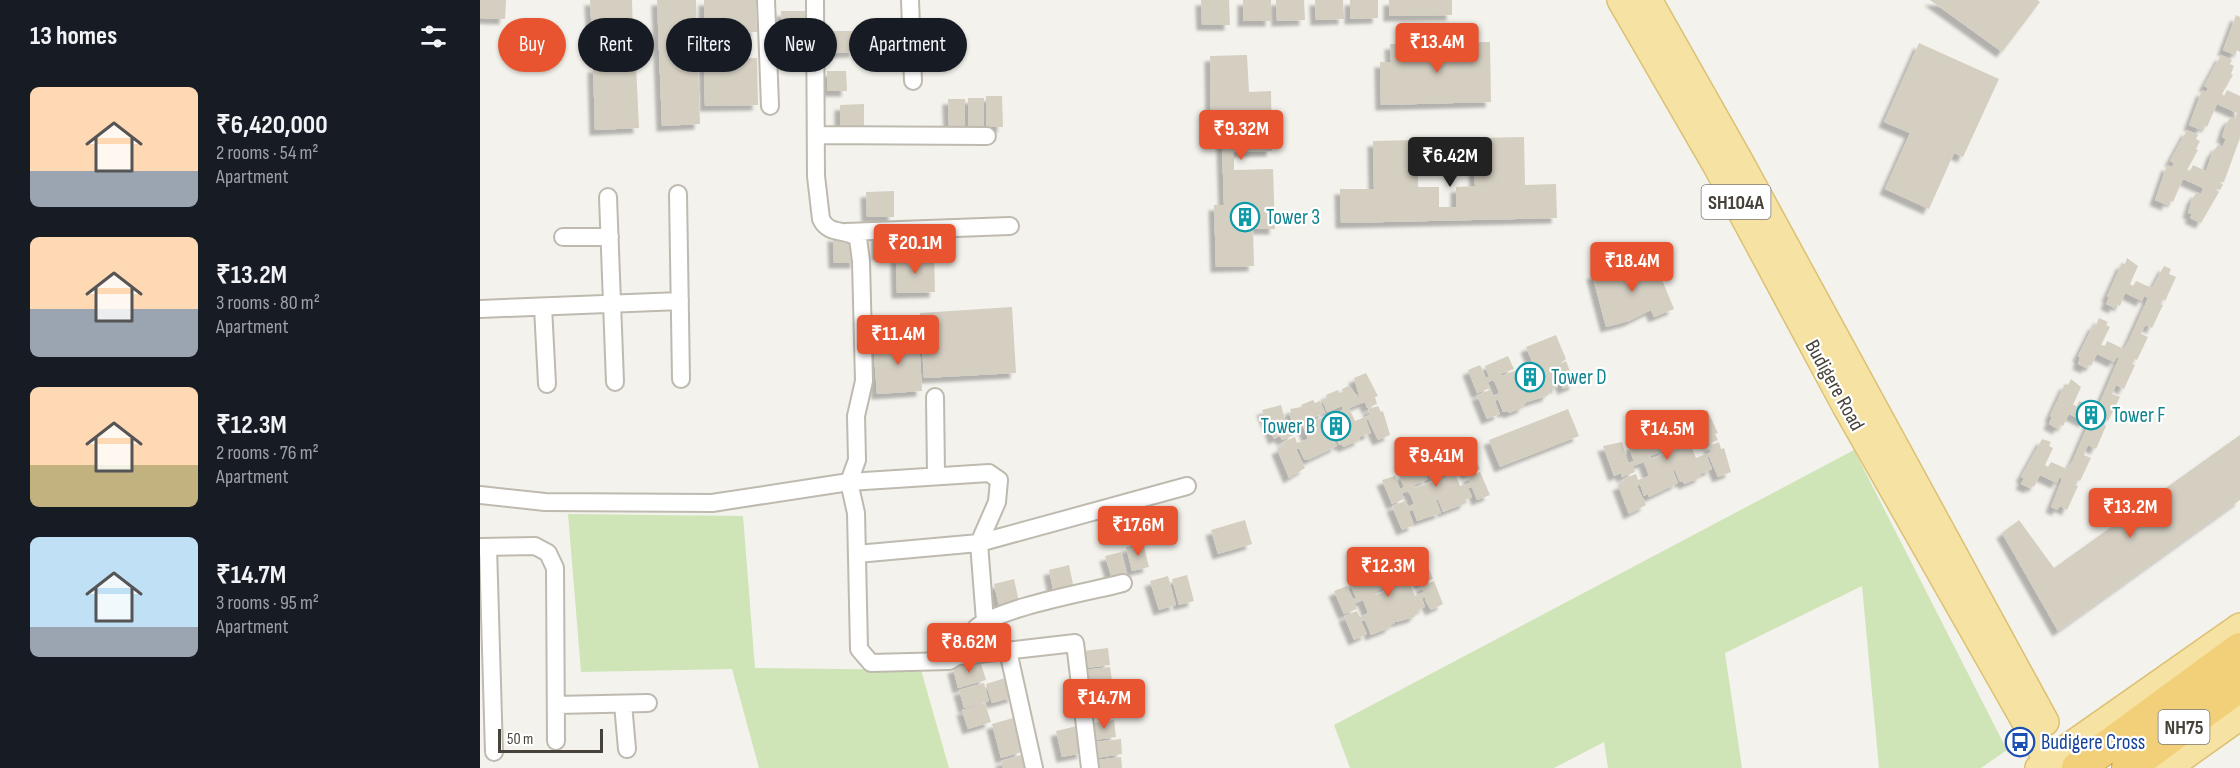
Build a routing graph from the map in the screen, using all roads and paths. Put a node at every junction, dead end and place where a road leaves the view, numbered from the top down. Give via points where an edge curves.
1 (766, 0) edge
2 (814, 0) edge
3 (910, 0) edge
4 (1621, 0) edge
5 (1648, 0) edge
6 (913, 81) dead end
7 (770, 106) dead end
8 (816, 135) junction
9 (987, 136) dead end
10 (678, 194) dead end
11 (608, 197) dead end
12 (1010, 226) dead end
13 (843, 232) junction
14 (563, 237) dead end
15 (610, 237) junction
16 (680, 302) junction
17 (612, 304) junction
18 (543, 307) junction
19 (480, 309) edge
20 (681, 379) dead end
21 (615, 382) dead end
22 (547, 384) dead end
23 (935, 397) dead end
24 (936, 474) junction
25 (849, 482) junction
26 (1187, 486) dead end
27 (480, 495) edge
28 (979, 543) junction
29 (484, 547) edge
30 (857, 554) junction
31 (1123, 583) dead end
32 (985, 621) junction
33 (2240, 627) edge
34 (2240, 649) edge
35 (1008, 651) junction
36 (962, 656) junction
37 (2240, 685) edge
38 (648, 703) dead end
39 (623, 704) junction
40 (556, 705) junction
41 (2240, 716) edge
42 (556, 741) dead end
43 (627, 749) dead end
44 (494, 752) dead end
45 (2059, 764) edge
46 (1034, 768) edge
47 (1090, 768) edge
48 (2128, 768) edge
49 (2167, 768) edge

1 - 7 street
2 - 8 street
3 - 6 street
4 - 45 main road, Budigere Road / SH104A via 1717,166 1846,406
5 - 45 main road, Budigere Road / SH104A via 1738,159
8 - 9 street
8 - 13 street via 821,219 828,228
10 - 16 street
11 - 15 street
12 - 13 street
13 - 25 street via 858,238 864,381 856,416 857,460
14 - 15 street
15 - 17 street
16 - 17 street
16 - 20 street
17 - 18 street
17 - 21 street
18 - 19 street
18 - 22 street
23 - 24 street
24 - 25 street
24 - 28 street via 989,473 999,480 997,502
25 - 27 street via 712,503 566,502
25 - 30 street via 856,513
26 - 28 street
28 - 30 street
28 - 32 street
29 - 40 street via 535,546 548,553 555,568
29 - 44 street
30 - 36 street via 859,649 864,658 872,663 891,664 949,661
31 - 32 street via 1006,612
32 - 36 street via 976,628 970,648
33 - 45 main road
34 - 45 highway, NH75
35 - 36 street
35 - 46 street
35 - 47 street via 1076,643
37 - 48 highway, NH75
38 - 39 street
39 - 40 street
39 - 43 street
40 - 42 street
41 - 49 main road

